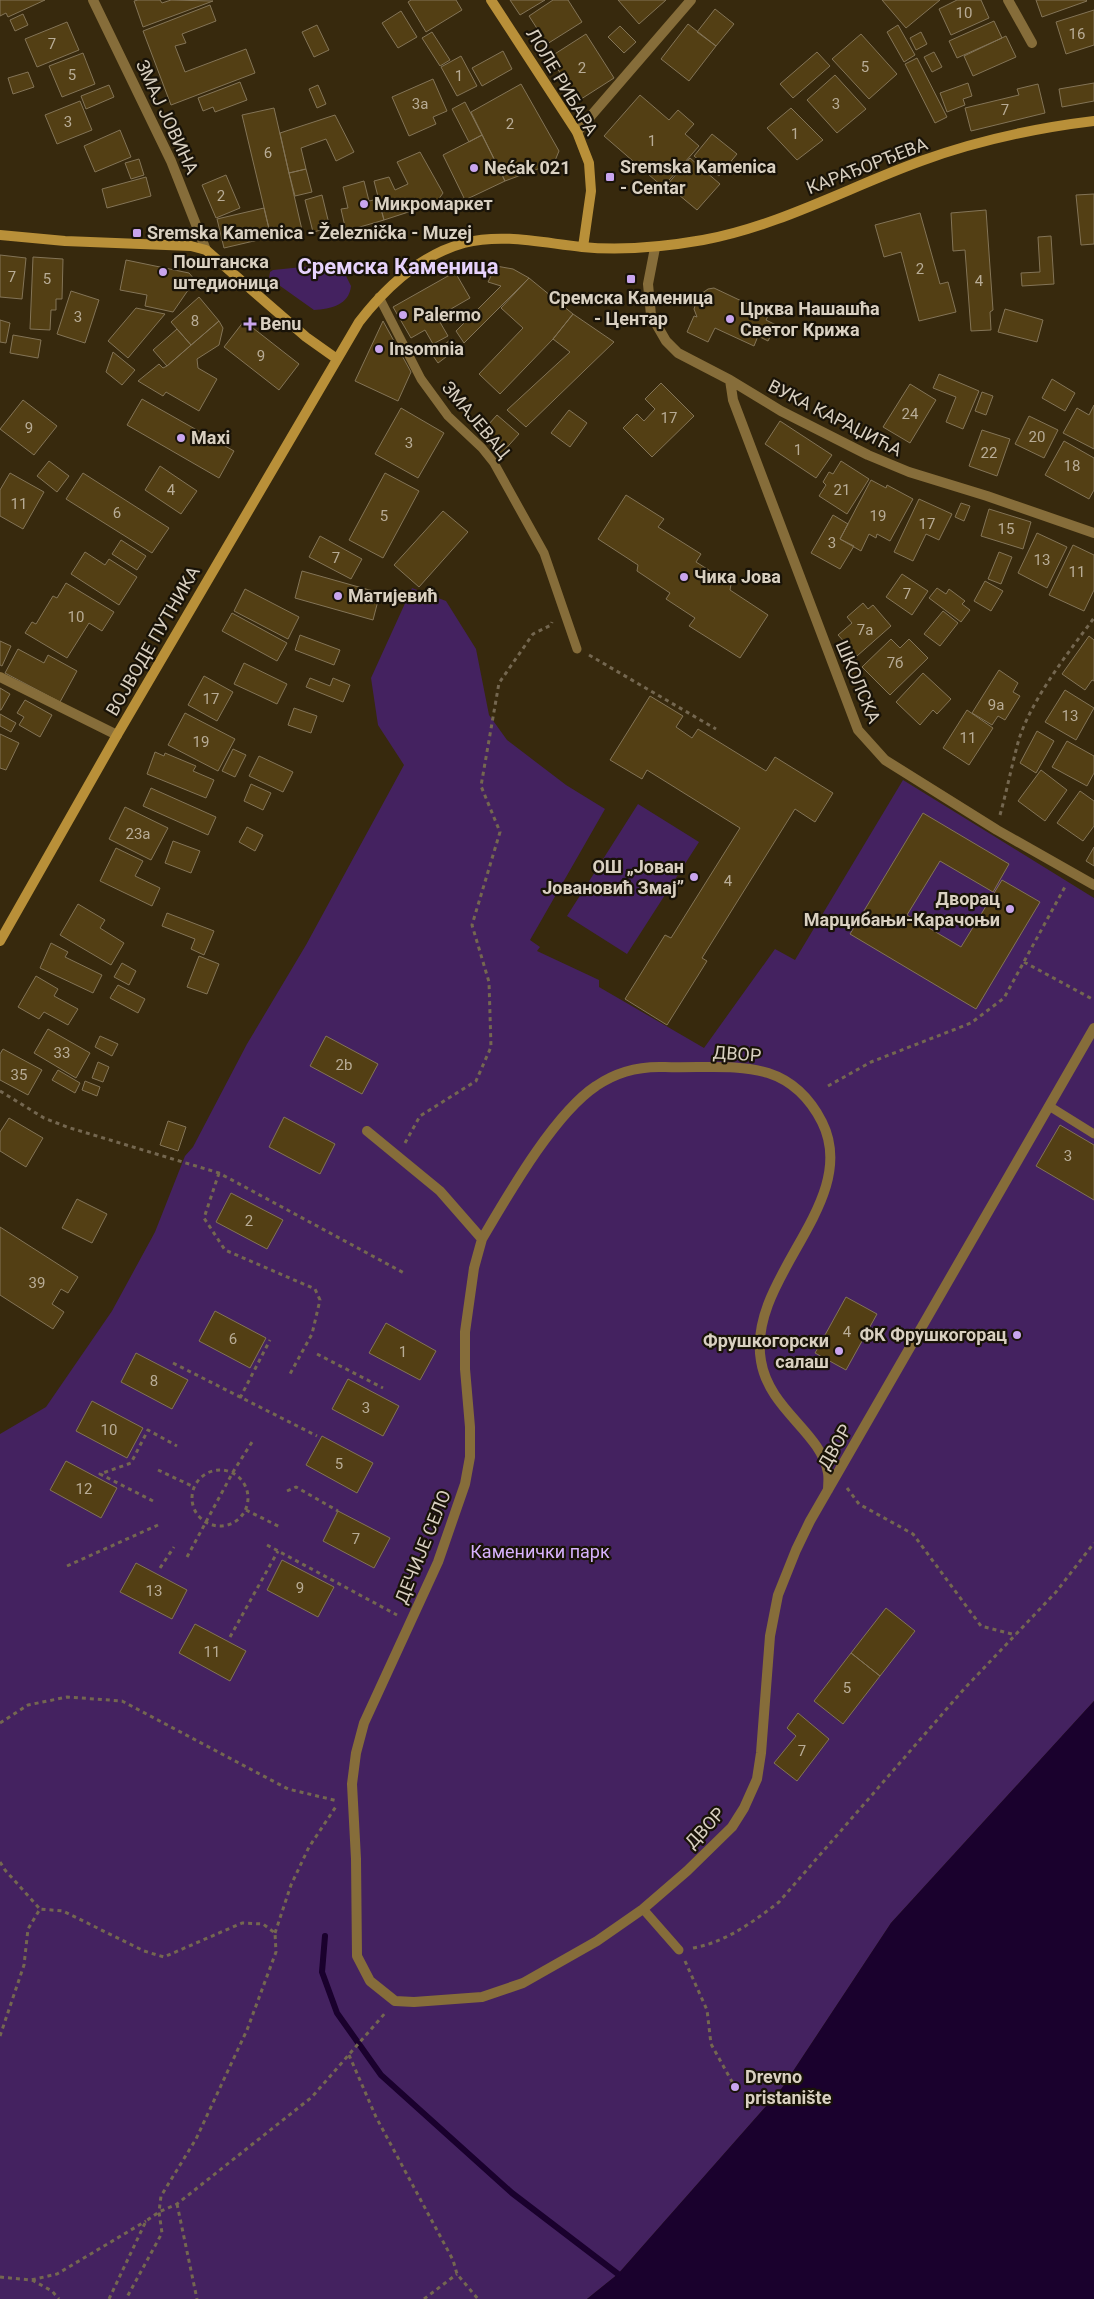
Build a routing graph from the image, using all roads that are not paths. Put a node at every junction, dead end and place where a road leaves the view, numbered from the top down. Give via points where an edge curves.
1 (93, 0) edge
2 (491, 0) edge
3 (691, 0) edge
4 (1008, 0) edge
5 (1032, 44) dead end
6 (1094, 121) edge
7 (577, 132) junction
8 (0, 235) edge
9 (583, 247) junction
10 (655, 248) junction
11 (206, 250) junction
12 (379, 297) junction
13 (337, 359) junction
14 (730, 380) junction
15 (1094, 533) edge
16 (577, 649) road end
17 (0, 677) edge
18 (117, 735) junction
19 (1094, 885) edge
20 (0, 941) edge
21 (1094, 1028) edge
22 (1049, 1106) junction
23 (367, 1131) dead end
24 (1094, 1134) edge
25 (482, 1239) junction
26 (828, 1491) junction
27 (643, 1909) junction
28 (680, 1950) road end
29 (395, 2001) joint

1 - 11 street, ЗМАЈ ЈОВИНА via 171,161
2 - 7 main road, ЛОЛЕ РИБАРА
3 - 7 street
4 - 5 street
6 - 10 main road, КАРАЂОРЂЕВА via 1052,126 964,148 923,160 743,231
7 - 9 main road, ЛОЛЕ РИБАРА via 589,163 591,192
8 - 11 main road via 191,246
9 - 10 main road, КАРАЂОРЂЕВА
9 - 12 main road, КАРАЂОРЂЕВА via 512,239 464,243 419,264
10 - 14 street, ВУКА КАРАЏИЋА via 649,272 648,297 657,328 678,352
11 - 13 main road via 306,337
12 - 13 main road, ВОЈВОДЕ ПУТНИКА via 359,322
12 - 16 lane, ЗМАЈЕВАЦ via 426,385 448,416 494,463 544,553
13 - 18 main road, ВОЈВОДЕ ПУТНИКА
14 - 15 street, ВУКА КАРАЏИЋА via 781,411 868,455 909,472
14 - 19 street, ШКОЛСКА via 733,400 858,730 885,760 996,830
17 - 18 street
18 - 20 main road, ВОЈВОДЕ ПУТНИКА
21 - 22 street, ДВОР
22 - 24 lane
22 - 26 street, ДВОР
23 - 25 street via 440,1191
25 - 26 street, ДВОР via 566,1114 596,1086 614,1076 634,1069 656,1067 738,1067 781,1077 798,1088 812,1104 823,1125 831,1165 819,1202 766,1308 759,1334 761,1361 766,1382 777,1401 822,1456 828,1473
25 - 29 street, ДЕЧИЈЕ СЕЛО via 474,1268 465,1332 470,1427 470,1457 465,1484 438,1562 364,1723 352,1784 357,1956 370,1981
26 - 27 street, ДВОР via 796,1550 778,1595 770,1636 761,1753 754,1786 732,1828
27 - 28 lane
27 - 29 street, ДВОР via 523,1984 482,1997 447,2002

